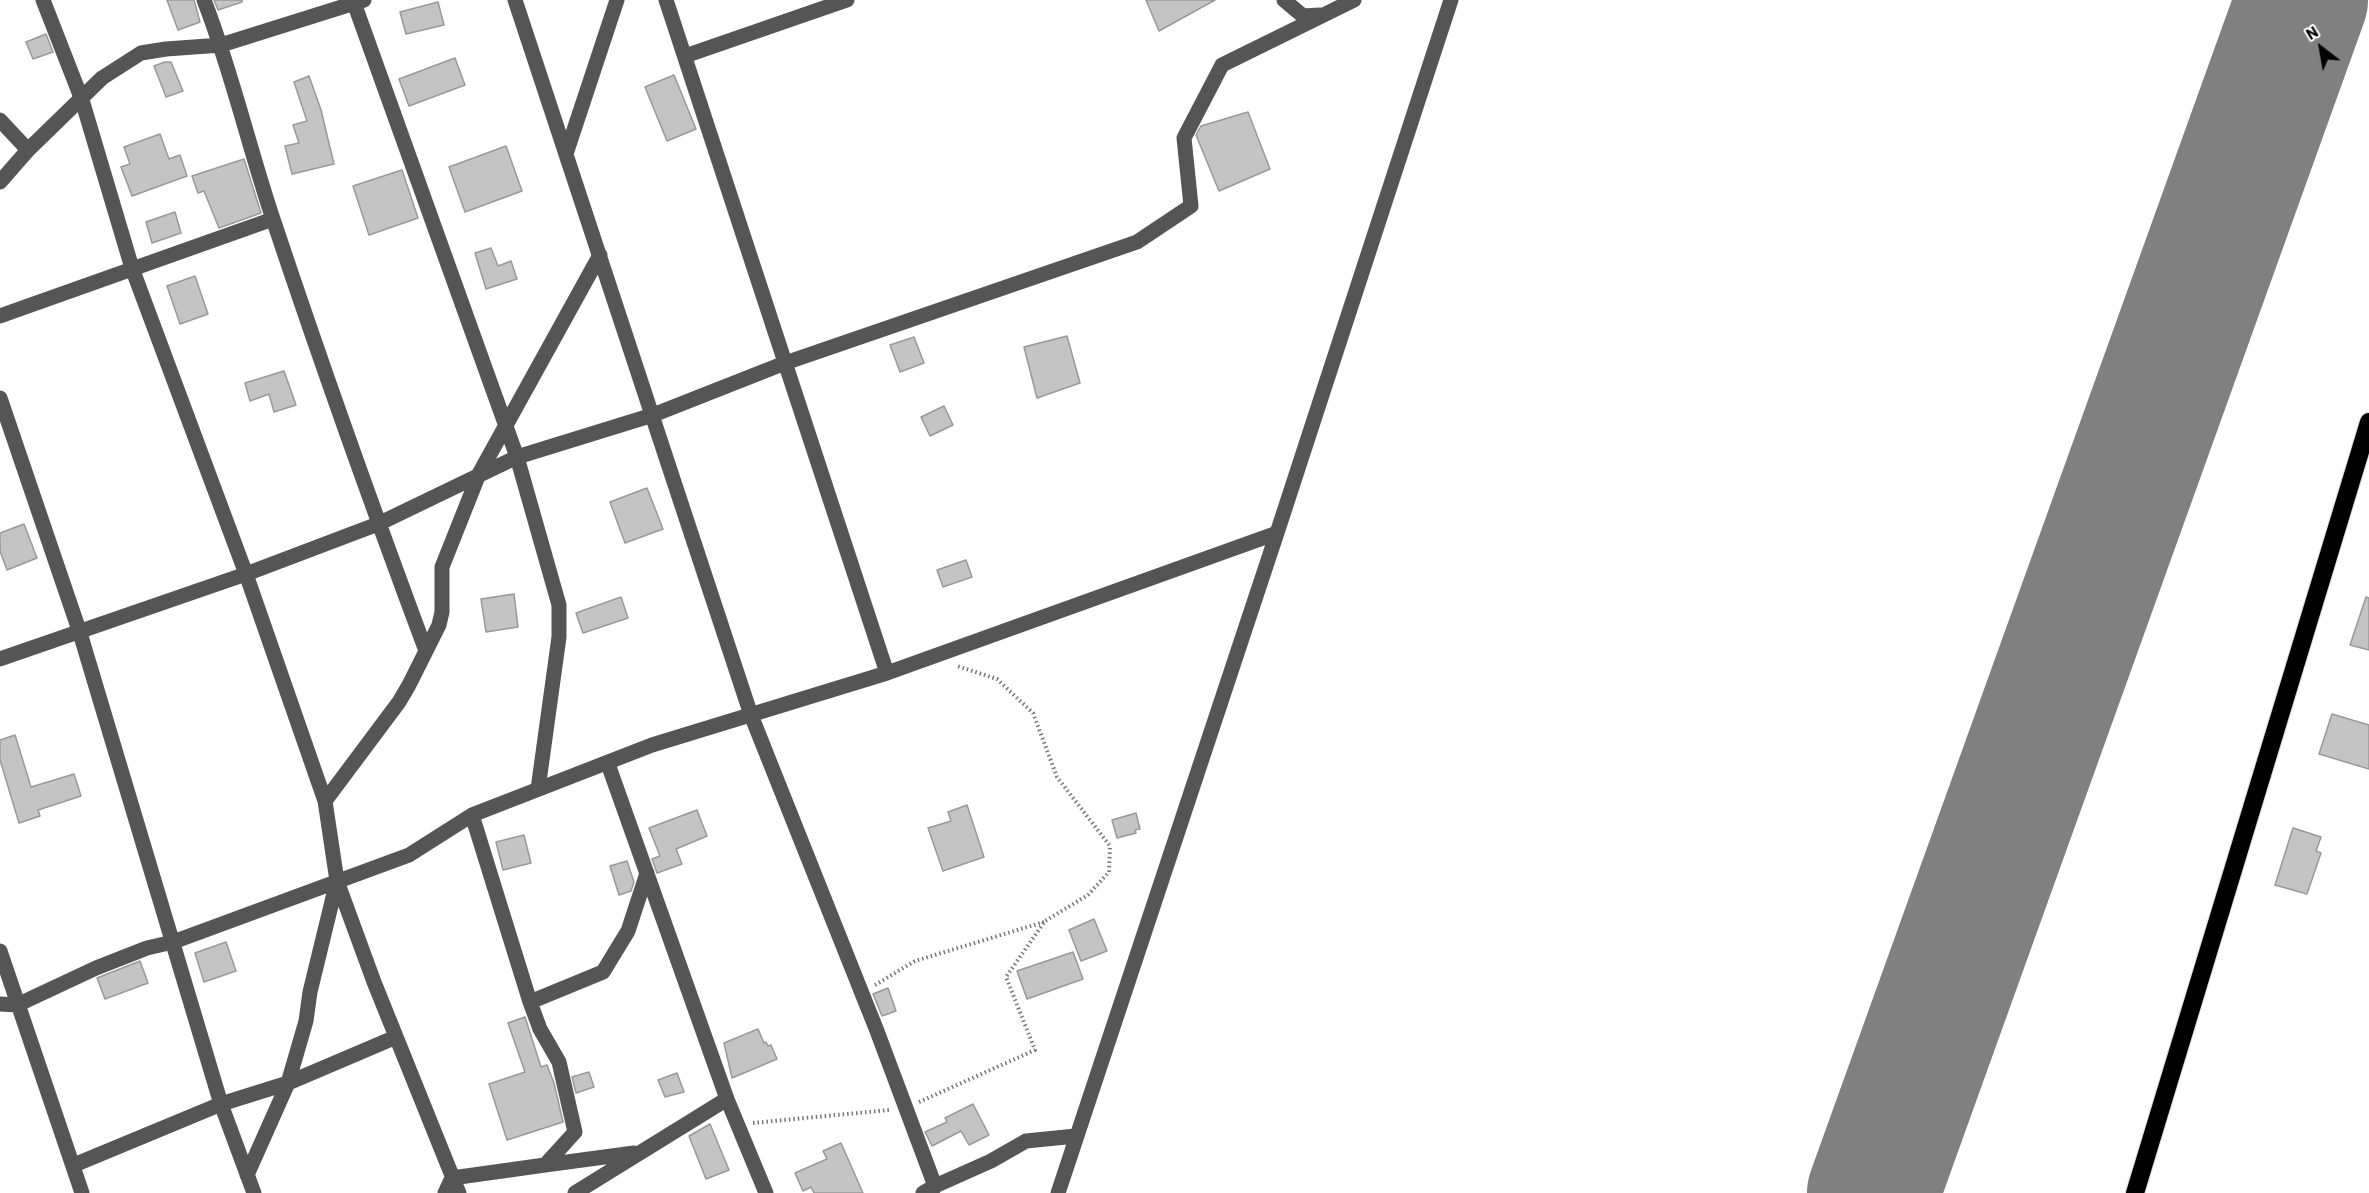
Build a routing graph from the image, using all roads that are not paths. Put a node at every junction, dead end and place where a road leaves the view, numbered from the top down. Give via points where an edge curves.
1 (43, 0) edge
2 (204, 0) edge
3 (515, 0) edge
4 (617, 0) edge
5 (666, 0) edge
6 (847, 0) edge
7 (1284, 0) edge
8 (1353, 0) edge
9 (1451, 0) edge
10 (357, 1) edge
11 (819, 5) edge
12 (221, 45) junction
13 (685, 56) junction
14 (82, 100) junction
15 (0, 120) edge
16 (28, 150) junction
17 (566, 154) junction
18 (0, 182) edge
19 (273, 219) junction
20 (600, 255) junction
21 (132, 268) junction
22 (0, 316) edge
23 (785, 363) junction
24 (0, 398) edge
25 (653, 415) junction
26 (2369, 422) edge
27 (506, 426) junction
28 (517, 457) junction
29 (479, 474) junction
30 (378, 524) junction
31 (1277, 533) junction
32 (246, 574) junction
33 (80, 633) junction
34 (426, 651) junction
35 (0, 659) edge
36 (887, 673) junction
37 (752, 716) junction
38 (608, 764) junction
39 (538, 789) junction
40 (325, 801) junction
41 (472, 815) junction
42 (647, 873) junction
43 (337, 881) junction
44 (172, 942) junction
45 (0, 951) edge
46 (530, 1002) junction
47 (0, 1004) edge
48 (18, 1005) junction
49 (396, 1037) junction
50 (288, 1083) junction
51 (727, 1099) junction
52 (221, 1104) junction
53 (1076, 1136) junction
54 (641, 1152) junction
55 (74, 1165) junction
56 (545, 1165) junction
57 (247, 1175) junction
58 (452, 1179) junction
59 (930, 1191) edge
60 (82, 1193) edge
61 (254, 1193) edge
62 (445, 1193) edge
63 (459, 1193) edge
64 (575, 1193) edge
65 (766, 1193) edge
66 (1058, 1193) edge
67 (2135, 1193) edge

1 - 14 street
2 - 12 street
3 - 17 street
4 - 17 street
5 - 13 street
6 - 11 street
7 - 8 street via 1303,16 1319,16
8 - 23 street via 1222,65 1184,138 1191,206 1137,242
9 - 31 street
10 - 12 street
10 - 27 street
11 - 13 street
12 - 14 street via 141,53 102,78
12 - 19 street
13 - 23 street
14 - 16 street
14 - 21 street
15 - 16 street
16 - 18 street
17 - 20 street
19 - 21 street
19 - 30 street
20 - 25 street
20 - 27 street
21 - 22 street
21 - 32 street
23 - 25 street
23 - 36 street
24 - 33 street
25 - 28 street
25 - 37 street
26 - 67 highway
27 - 28 street
27 - 29 street
28 - 29 street
28 - 39 street via 559,604 559,637
29 - 30 street
29 - 34 street via 442,567 442,612
30 - 32 street
30 - 34 street
31 - 36 street
31 - 53 street
32 - 33 street
32 - 40 street
33 - 35 street
33 - 44 street
34 - 40 street via 399,702
36 - 37 street
37 - 38 street via 652,745
37 - 59 street via 906,1108
38 - 39 street
38 - 42 street
39 - 41 street
40 - 43 street
41 - 43 street via 409,855
41 - 46 street
42 - 46 street via 628,930 603,972
42 - 51 street
43 - 44 street
43 - 49 street
43 - 50 street
44 - 48 street via 147,948
44 - 52 street
45 - 48 street
46 - 56 street via 559,1062 575,1132
47 - 48 street
48 - 55 street
49 - 50 street
49 - 58 street
50 - 52 street
50 - 57 street
51 - 54 street
51 - 65 street
52 - 55 street
52 - 57 street
53 - 59 street via 1026,1141
53 - 66 street
54 - 56 street
54 - 64 street
55 - 60 street
56 - 58 street
57 - 61 street
58 - 62 street
58 - 63 street

